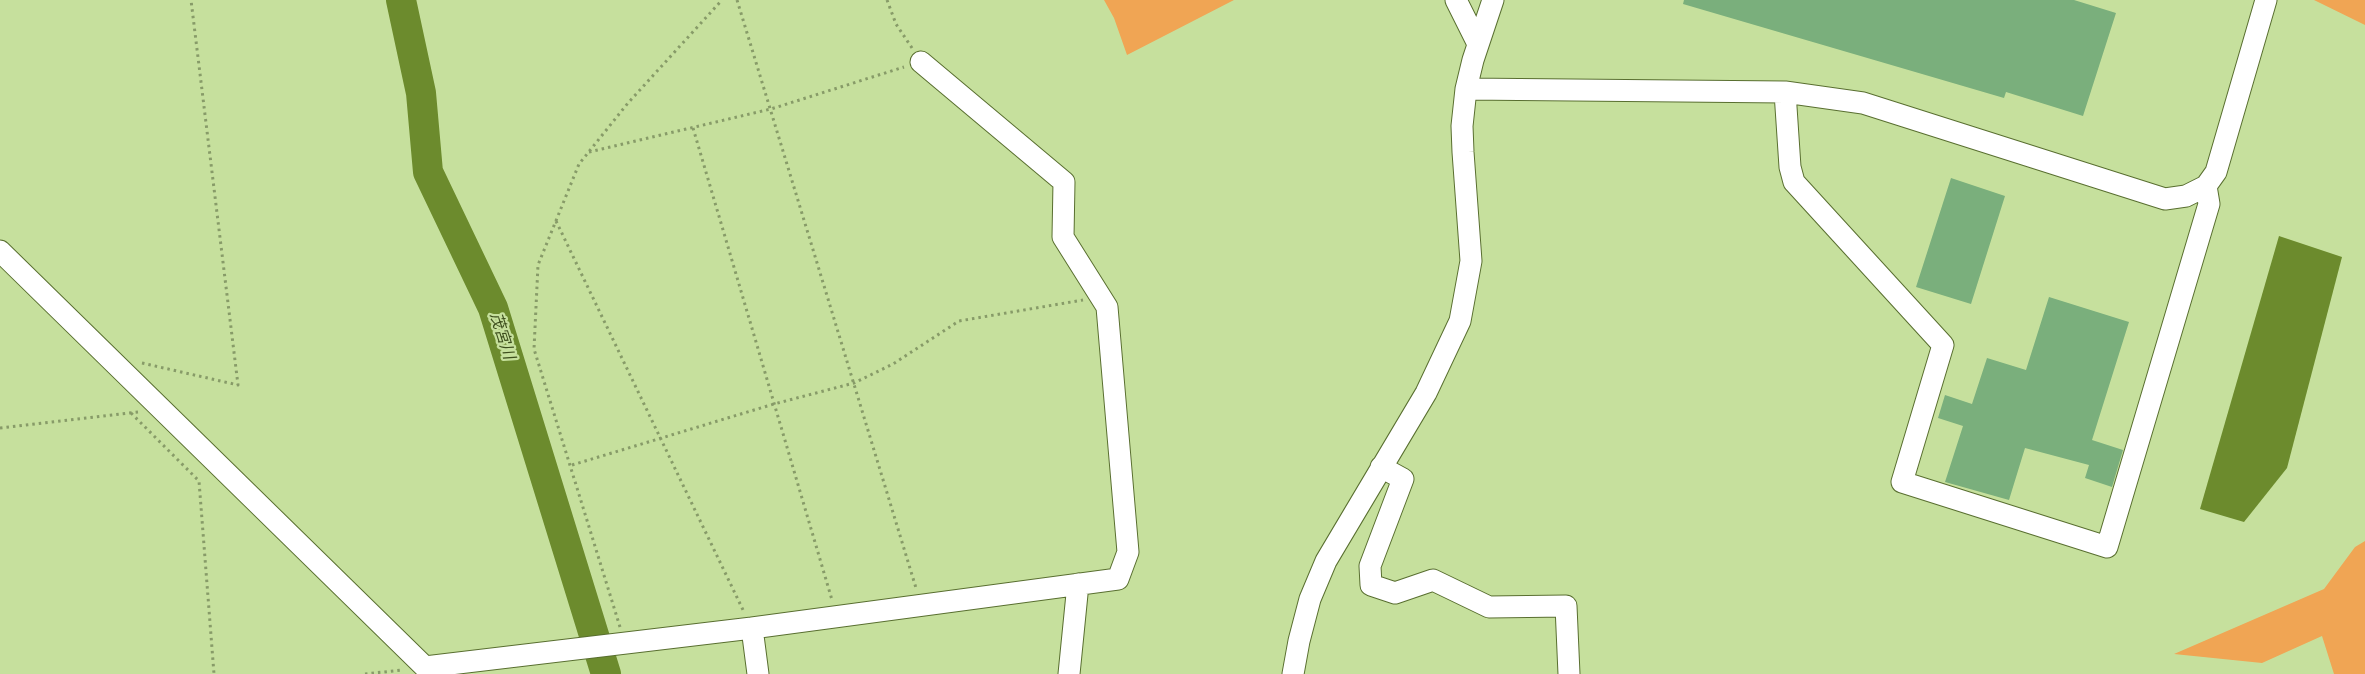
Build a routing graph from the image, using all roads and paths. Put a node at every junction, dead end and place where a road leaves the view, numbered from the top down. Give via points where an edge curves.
1 (191, 0) edge
2 (722, 0) edge
3 (737, 0) edge
4 (887, 0) edge
5 (1456, 0) edge
6 (1494, 0) edge
7 (2266, 0) edge
8 (1478, 44) junction
9 (921, 62) junction
10 (1466, 89) junction
11 (1785, 92) junction
12 (771, 110) junction
13 (693, 128) junction
14 (588, 152) junction
15 (2206, 186) junction
16 (556, 221) junction
17 (0, 251) edge
18 (1101, 297) junction
19 (136, 362) dead end
20 (854, 383) junction
21 (774, 404) junction
22 (160, 410) junction
23 (131, 413) junction
24 (0, 428) edge
25 (661, 438) junction
26 (572, 465) junction
27 (1381, 467) junction
28 (1078, 584) junction
29 (921, 605) junction
30 (837, 616) junction
31 (752, 628) junction
32 (623, 642) junction
33 (428, 671) edge
34 (214, 674) edge
35 (365, 674) edge
36 (758, 674) edge
37 (1068, 674) edge
38 (1293, 674) edge
39 (1569, 674) edge

1 - 19 path via 238,385
2 - 14 path via 628,102
3 - 12 path
4 - 9 path via 896,24
5 - 8 street
6 - 8 street
7 - 15 street via 2216,172
8 - 10 street
9 - 12 path
9 - 18 street via 1064,182 1063,237
10 - 11 street
10 - 27 street via 1462,126 1471,261 1467,291 1460,320 1426,393
11 - 15 street via 1863,103 2165,199 2186,196
11 - 15 street via 1794,182 1943,345 1902,482 2107,547 2209,204
12 - 13 path
12 - 20 path
13 - 14 path
13 - 21 path
14 - 16 path via 578,164
16 - 25 path
16 - 26 path via 538,265 534,349
17 - 22 street
18 - 20 path via 959,321 893,364
18 - 28 street via 1107,307 1128,552 1118,579
20 - 21 path
20 - 29 path
21 - 25 path
21 - 30 path
22 - 23 path
22 - 33 street
23 - 24 path
23 - 34 path via 199,481
25 - 26 path
25 - 31 path
26 - 32 path
27 - 38 street via 1323,568 1310,599
27 - 39 street via 1403,479 1370,566 1371,584 1395,593 1433,580 1489,607 1566,606
28 - 29 street
28 - 37 street
29 - 30 street
30 - 31 street
31 - 32 street
31 - 36 street
32 - 33 street
33 - 35 path

